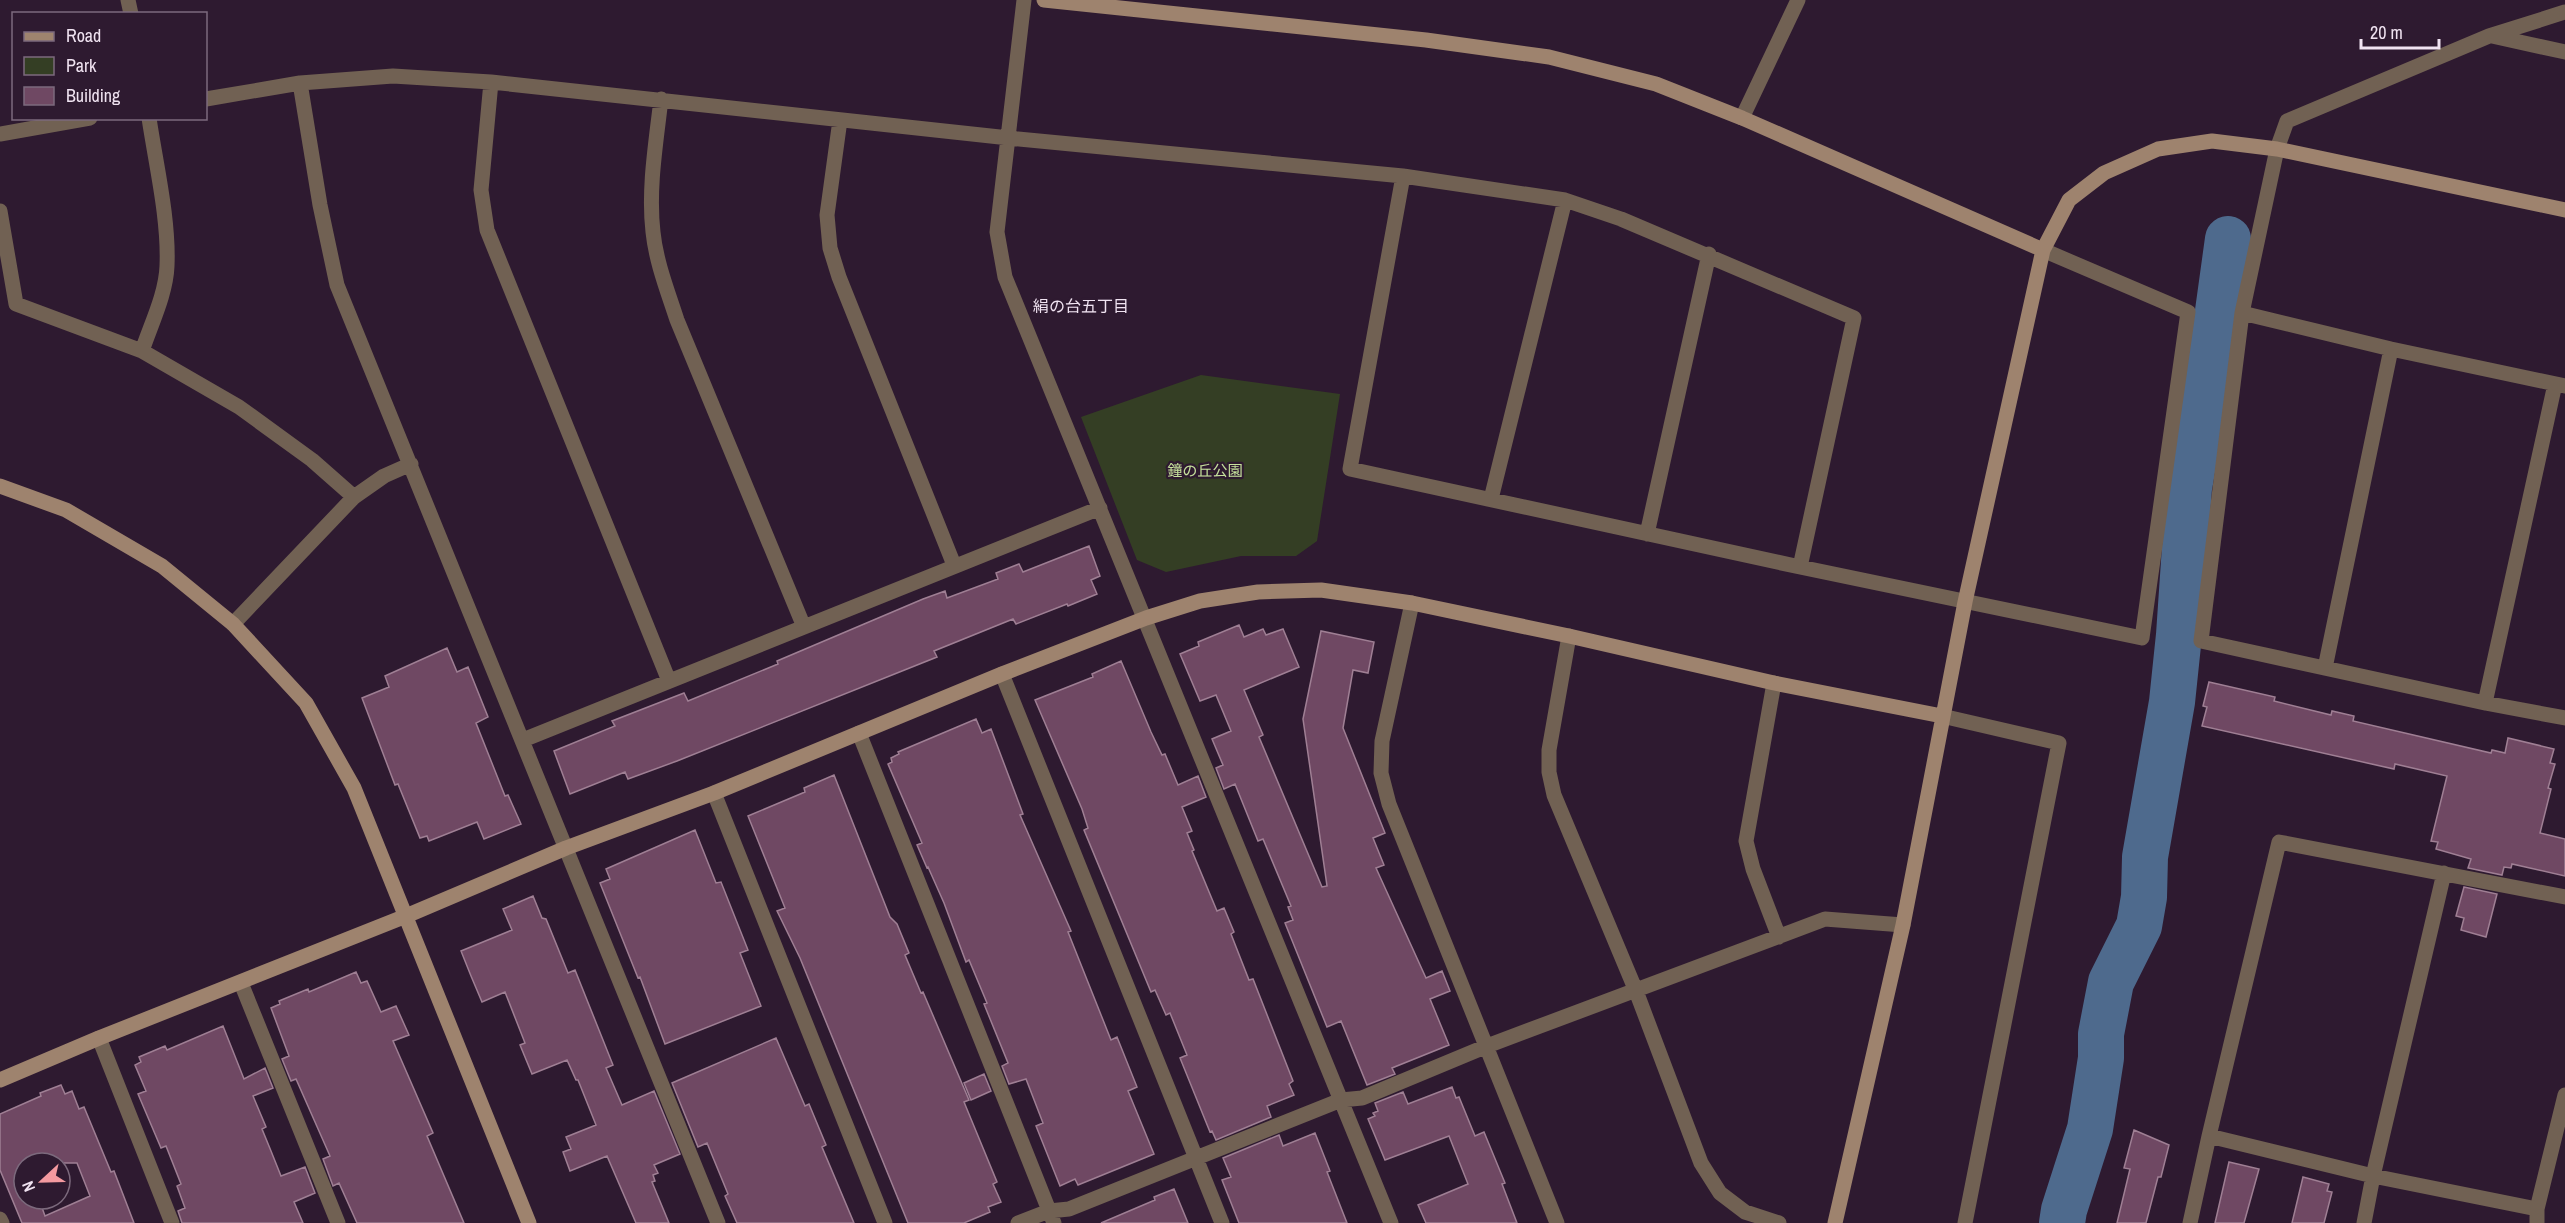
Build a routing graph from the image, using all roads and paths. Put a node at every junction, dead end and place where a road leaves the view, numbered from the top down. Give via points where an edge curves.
1 (1024, 0) edge
2 (1044, 0) edge
3 (1798, 0) edge
4 (2565, 12) edge
5 (2489, 36) junction
6 (2565, 52) edge
7 (491, 82) junction
8 (300, 83) junction
9 (207, 99) edge
10 (661, 99) junction
11 (1742, 118) junction
12 (79, 120) edge
13 (149, 120) edge
14 (840, 120) junction
15 (0, 134) edge
16 (1009, 138) junction
17 (2277, 149) junction
18 (1403, 176) junction
19 (1565, 200) junction
20 (2565, 210) edge
21 (0, 212) edge
22 (2043, 250) junction
23 (1709, 254) junction
24 (2242, 313) junction
25 (2391, 349) junction
26 (142, 351) junction
27 (2560, 385) edge
28 (411, 464) junction
29 (0, 486) edge
30 (354, 497) junction
31 (1491, 499) junction
32 (1100, 508) junction
33 (1647, 534) junction
34 (954, 565) junction
35 (1800, 567) junction
36 (1965, 602) junction
37 (1412, 603) junction
38 (1146, 618) junction
39 (233, 624) junction
40 (804, 627) junction
41 (1569, 636) junction
42 (2325, 668) junction
43 (1002, 674) junction
44 (669, 681) junction
45 (1774, 684) junction
46 (2485, 703) junction
47 (1942, 716) junction
48 (2565, 718) edge
49 (859, 733) junction
50 (523, 740) junction
51 (714, 793) junction
52 (566, 848) junction
53 (2444, 873) junction
54 (2565, 897) edge
55 (406, 916) junction
56 (1903, 925) junction
57 (1779, 937) junction
58 (241, 983) junction
59 (1636, 991) junction
60 (99, 1038) junction
61 (1487, 1046) junction
62 (0, 1080) edge
63 (2565, 1095) edge
64 (1341, 1100) junction
65 (2208, 1136) junction
66 (1195, 1157) junction
67 (2373, 1176) junction
68 (2537, 1216) edge
69 (1051, 1217) edge
70 (172, 1223) edge
71 (338, 1223) edge
72 (529, 1223) edge
73 (718, 1223) edge
74 (885, 1223) edge
75 (1018, 1223) edge
76 (1222, 1223) edge
77 (1391, 1223) edge
78 (1557, 1223) edge
79 (1779, 1223) edge
80 (1835, 1223) edge
81 (1965, 1223) edge
82 (2190, 1223) edge
83 (2364, 1223) edge

1 - 16 street
2 - 11 street via 1426,40 1550,57 1656,84
3 - 11 street
4 - 5 street
5 - 6 street
5 - 17 street via 2287,121
7 - 8 street via 393,76
7 - 10 street
7 - 44 street via 481,190 488,230
8 - 9 street
8 - 28 street via 337,285
10 - 14 street
10 - 40 street via 653,180 653,232 662,276
11 - 22 street
12 - 15 street
13 - 26 street via 167,268
14 - 16 street
14 - 34 street via 827,215 830,248
16 - 18 street
16 - 32 street via 997,232 1005,277
17 - 20 street
17 - 22 street via 2212,141 2158,149 2103,173 2069,200
17 - 24 street
18 - 19 street
18 - 31 street via 1350,469
19 - 23 street
19 - 31 street
21 - 26 street via 16,304
22 - 36 street
22 - 36 street via 2188,312 2142,638
23 - 33 street
23 - 35 street via 1854,318
24 - 25 street
24 - 42 street via 2200,641
25 - 27 street
25 - 42 street
26 - 30 street via 239,406
27 - 46 street
28 - 30 street via 384,476
28 - 50 street
29 - 39 street via 66,510 162,566
30 - 39 street
31 - 33 street
32 - 34 street
32 - 38 street
33 - 35 street
34 - 40 street
35 - 36 street
36 - 47 street
37 - 38 street via 1321,590 1258,592 1200,601
37 - 41 street
37 - 61 street via 1382,741 1381,773 1389,804
38 - 43 street
38 - 64 street
39 - 55 street via 306,703 354,788
40 - 44 street
41 - 45 street
41 - 59 street via 1549,750 1549,772 1554,795
42 - 46 street
43 - 49 street
43 - 66 street
44 - 50 street
45 - 47 street
45 - 57 street via 1746,841
46 - 48 street
47 - 56 street
47 - 81 street via 2059,743
49 - 51 street
49 - 69 street
50 - 52 street
51 - 52 street
51 - 74 street
52 - 55 street
52 - 73 street
53 - 54 street
53 - 65 street via 2279,842
53 - 67 street
55 - 58 street
55 - 72 street
56 - 57 street via 1825,919
56 - 80 street
57 - 59 street
58 - 60 street
58 - 71 street
59 - 61 street
59 - 79 street via 1701,1163 1720,1193 1745,1212
60 - 62 street
60 - 70 street
61 - 64 street via 1362,1098
61 - 78 street
63 - 68 street
64 - 66 street
64 - 77 street
65 - 67 street
65 - 82 street
66 - 69 street
66 - 76 street
67 - 68 street
67 - 83 street
69 - 75 street

